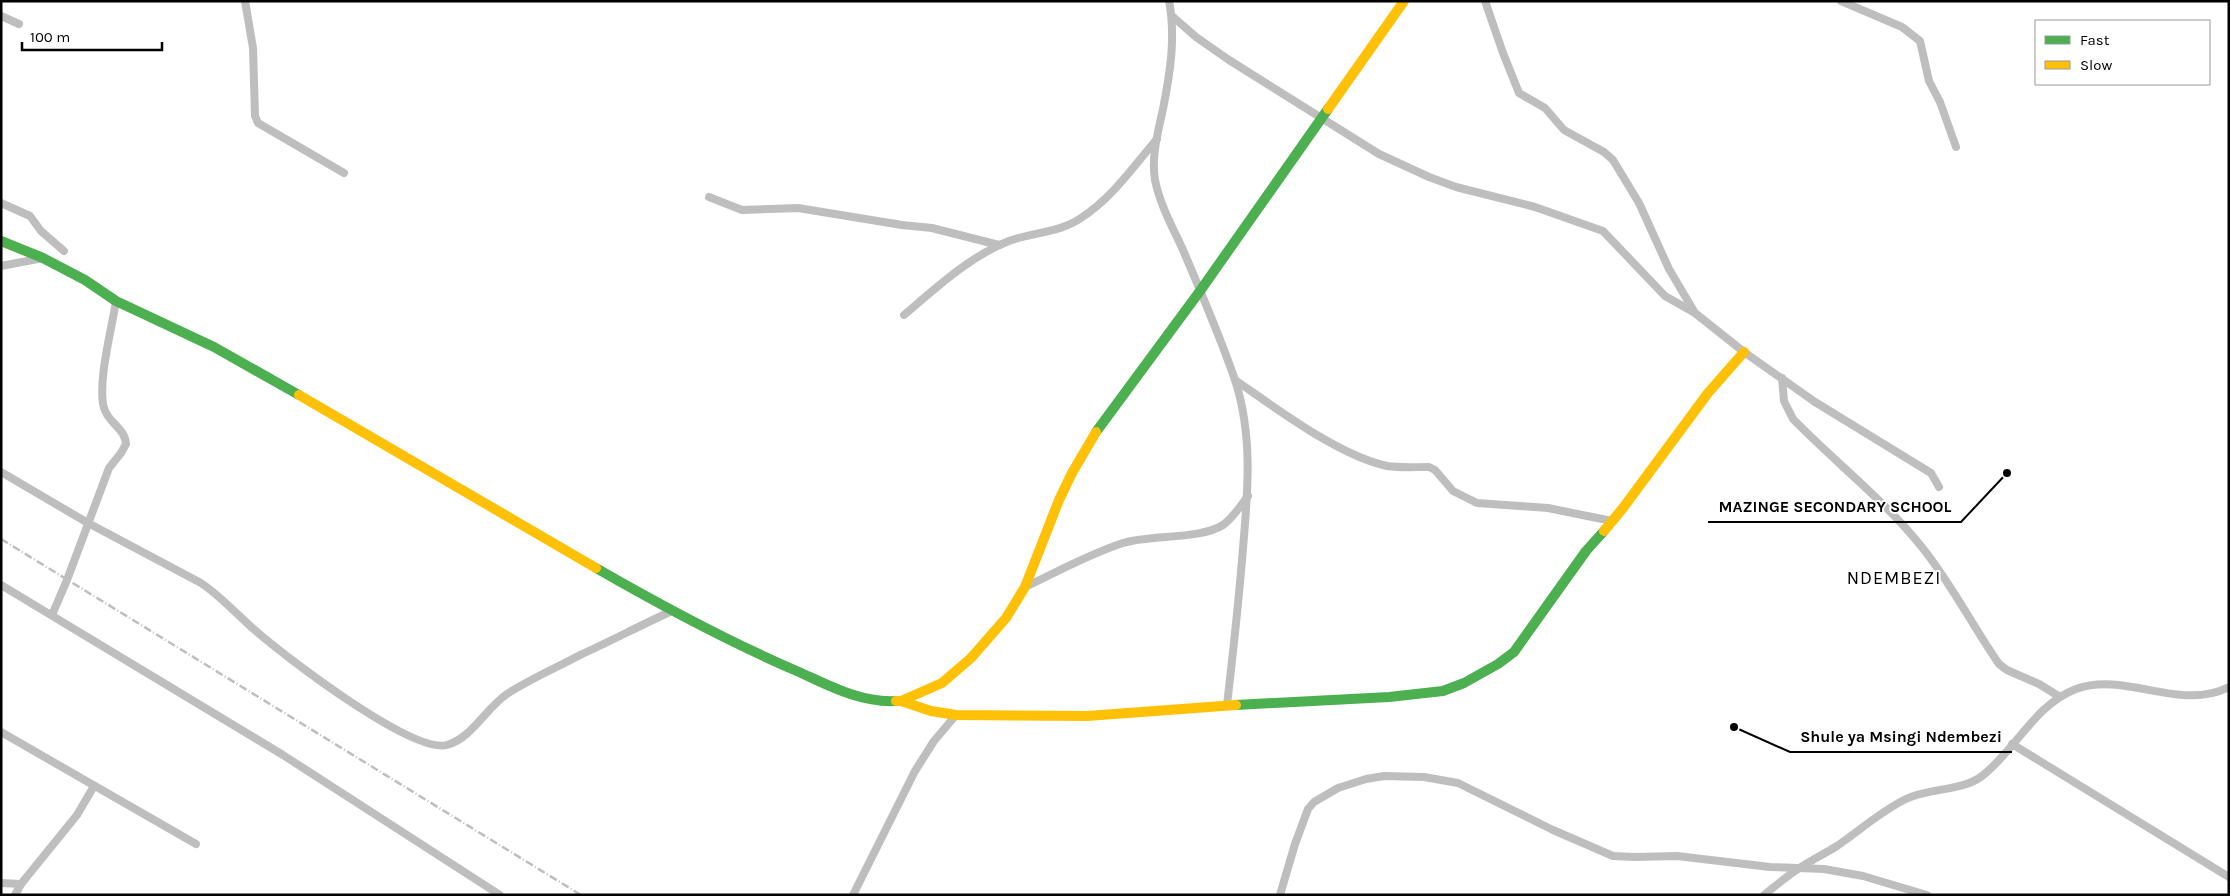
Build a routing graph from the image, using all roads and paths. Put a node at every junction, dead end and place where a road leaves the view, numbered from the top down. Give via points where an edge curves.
1 (245, 1) edge
2 (1168, 1) edge
3 (1404, 1) edge
4 (1485, 1) edge
5 (1841, 1) edge
6 (1, 16) edge
7 (1172, 16) junction
8 (19, 24) dead end
9 (1322, 119) junction
10 (1157, 139) junction
11 (1956, 147) dead end
12 (344, 173) dead end
13 (709, 196) dead end
14 (1, 203) edge
15 (1, 240) edge
16 (999, 245) junction
17 (64, 250) dead end
18 (43, 258) junction
19 (1, 266) edge
20 (1200, 291) junction
21 (116, 301) junction
22 (1694, 313) junction
23 (904, 315) dead end
24 (1744, 352) junction
25 (1782, 378) junction
26 (1235, 380) junction
27 (1, 472) edge
28 (1939, 487) dead end
29 (1248, 496) junction
30 (1612, 521) junction
31 (88, 523) junction
32 (2, 587) edge
33 (1025, 587) junction
34 (672, 611) junction
35 (52, 615) junction
36 (2229, 687) edge
37 (2060, 697) junction
38 (901, 701) junction
39 (1227, 705) junction
40 (956, 715) junction
41 (1, 732) edge
42 (2012, 744) junction
43 (94, 786) junction
44 (196, 844) dead end
45 (1798, 868) junction
46 (2229, 878) edge
47 (1, 883) edge
48 (21, 884) junction
49 (15, 895) edge
50 (500, 895) edge
51 (852, 895) edge
52 (1280, 895) edge
53 (1764, 895) edge
54 (1927, 895) edge

1 - 12 street via 253,48 255,116 258,123
2 - 7 street
3 - 9 street
4 - 22 street via 1519,93 1545,108 1564,130 1613,160 1639,203 1669,269
5 - 11 street via 1902,27 1920,41 1929,81
6 - 8 street
7 - 9 street via 1222,56
7 - 10 street via 1171,68
9 - 20 street
9 - 22 street via 1372,150 1429,177 1548,211 1603,231 1665,296
10 - 16 street via 1112,193 1079,220 1067,227 1027,235
10 - 20 street via 1154,162 1158,192
13 - 16 street via 742,210 798,208 932,228
14 - 17 street via 30,216 41,231
15 - 18 street
16 - 23 street via 953,274
18 - 19 street
18 - 21 street
20 - 26 street
20 - 33 street via 1104,419 1059,500
21 - 31 street via 103,402 106,413 123,432 126,444 109,468
21 - 34 street via 214,347 278,382
22 - 24 street
24 - 25 street
24 - 30 street via 1708,393
25 - 28 street via 1931,473
25 - 37 street via 1784,401 1793,419 1874,495 1920,545 1959,599 2000,666
26 - 29 street via 1248,450
26 - 30 street via 1291,418 1358,456 1387,466 1435,470 1453,491 1477,503 1548,508
27 - 31 street
29 - 33 street via 1224,524 1211,531 1137,539 1120,544
29 - 39 street
30 - 39 street via 1573,567 1514,652 1464,683 1443,691 1389,698
31 - 34 street via 206,586 296,665 379,720 406,735 441,745 463,736 494,704 522,685
31 - 35 street
32 - 35 street
33 - 38 street via 1006,618 971,658 942,683
34 - 38 street via 768,659 842,691 864,699
35 - 50 street via 359,803
36 - 37 street via 2206,694 2175,694 2101,684
37 - 42 street
38 - 40 street
39 - 40 street via 1087,716
40 - 51 street via 915,771
41 - 43 street
42 - 45 street via 1976,780 1904,799
42 - 46 street
43 - 44 street
43 - 48 street via 76,815
45 - 52 street via 1677,856 1613,856 1458,783 1424,777 1384,776 1338,788 1314,802 1308,809 1295,844
45 - 53 street
45 - 54 street via 1843,872
47 - 48 street
48 - 49 street

